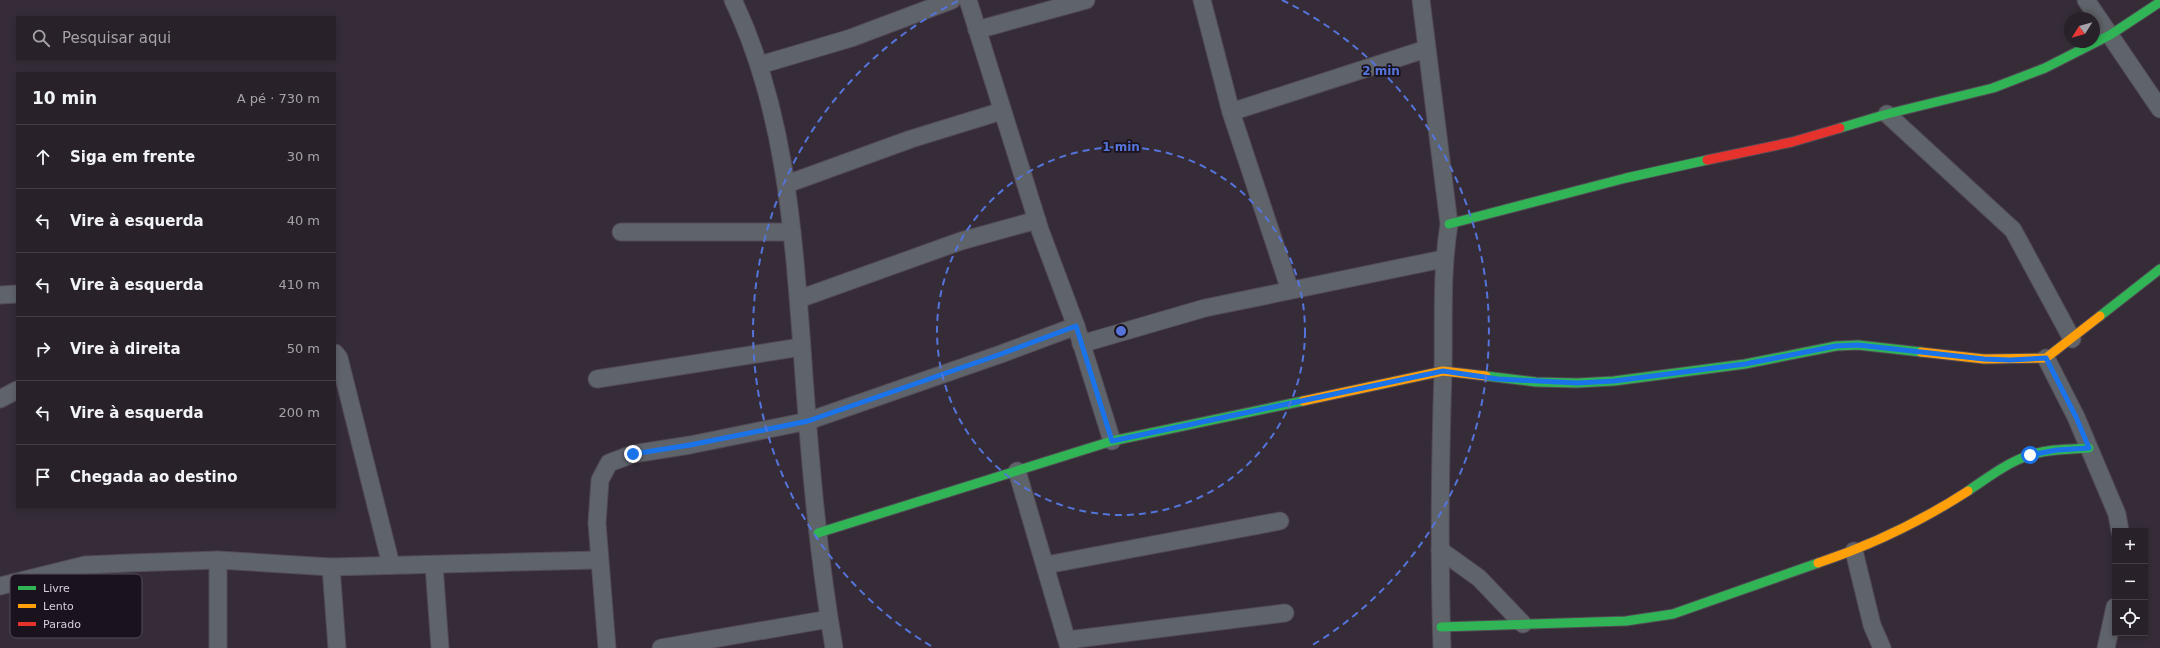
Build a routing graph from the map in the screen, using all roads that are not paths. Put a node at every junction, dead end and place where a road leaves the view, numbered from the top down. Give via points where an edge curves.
1 (733, 0) edge
2 (952, 0) edge
3 (968, 0) edge
4 (1086, 0) edge
5 (1202, 0) edge
6 (1422, 0) edge
7 (2086, 0) edge
8 (2160, 2) edge
9 (977, 30) junction
10 (2110, 35) junction
11 (1426, 49) junction
12 (760, 66) junction
13 (2160, 109) edge
14 (1002, 111) junction
15 (1231, 112) junction
16 (1887, 114) junction
17 (787, 184) junction
18 (1037, 220) junction
19 (1449, 224) junction
20 (621, 232) dead end
21 (792, 232) junction
22 (1444, 259) junction
23 (2160, 269) edge
24 (1290, 290) junction
25 (16, 294) edge
26 (0, 295) edge
27 (799, 299) junction
28 (1076, 326) junction
29 (2072, 339) junction
30 (1081, 344) junction
31 (802, 348) junction
32 (336, 354) edge
33 (2046, 358) junction
34 (1443, 371) junction
35 (597, 379) dead end
36 (16, 391) edge
37 (0, 399) edge
38 (808, 421) junction
39 (1112, 441) junction
40 (2089, 448) junction
41 (1017, 471) junction
42 (1280, 521) dead end
43 (2119, 528) edge
44 (818, 533) junction
45 (1440, 550) junction
46 (1854, 552) junction
47 (218, 560) junction
48 (598, 560) junction
49 (391, 565) junction
50 (434, 565) junction
51 (1046, 565) junction
52 (331, 567) junction
53 (49, 574) edge
54 (10, 584) edge
55 (0, 586) edge
56 (1285, 613) dead end
57 (829, 619) junction
58 (2112, 621) edge
59 (1523, 624) junction
60 (1441, 628) junction
61 (1068, 644) edge
62 (218, 648) edge
63 (337, 648) edge
64 (440, 648) edge
65 (607, 648) edge
66 (661, 648) edge
67 (834, 648) edge
68 (1442, 648) edge
69 (1882, 648) edge
70 (2106, 648) edge

1 - 12 street
2 - 12 street via 851,38
3 - 9 street
4 - 9 street
5 - 15 street
6 - 11 street
7 - 10 street
8 - 10 street
9 - 14 street
10 - 13 street
10 - 16 street via 2044,68 1993,88
11 - 15 street
11 - 19 street
12 - 17 street via 777,129
14 - 17 street via 911,139
14 - 18 street
15 - 24 street
16 - 19 street via 1792,142 1626,178
16 - 29 street via 2013,230
17 - 21 street
18 - 27 street via 961,242
18 - 28 street
19 - 22 street
20 - 21 street
21 - 27 street
22 - 24 street
22 - 34 street
23 - 29 street
24 - 30 street via 1197,310
25 - 26 street
27 - 31 street
28 - 30 street
28 - 38 street
29 - 33 street
30 - 39 street
31 - 35 street
31 - 38 street
32 - 49 street
33 - 34 street via 1984,359 1858,345 1836,346 1745,364 1599,382 1536,382
33 - 40 street
34 - 39 street
34 - 45 street via 1439,464
36 - 37 street
38 - 44 street
38 - 48 street via 633,454 609,463 600,480
39 - 41 street
40 - 43 street via 2117,514
40 - 46 street via 2030,455 2002,469 1927,516
41 - 44 street
41 - 51 street
42 - 51 street
44 - 57 street
45 - 59 street via 1479,578
45 - 60 street
46 - 59 street via 1766,580 1673,614 1626,621
46 - 69 street via 1872,625
47 - 52 street
47 - 53 street via 85,565
47 - 62 street
48 - 50 street
48 - 65 street
49 - 50 street
49 - 52 street
50 - 64 street
51 - 61 street
52 - 63 street
54 - 55 street
56 - 61 street
57 - 66 street
57 - 67 street
58 - 70 street
59 - 60 street
60 - 68 street

